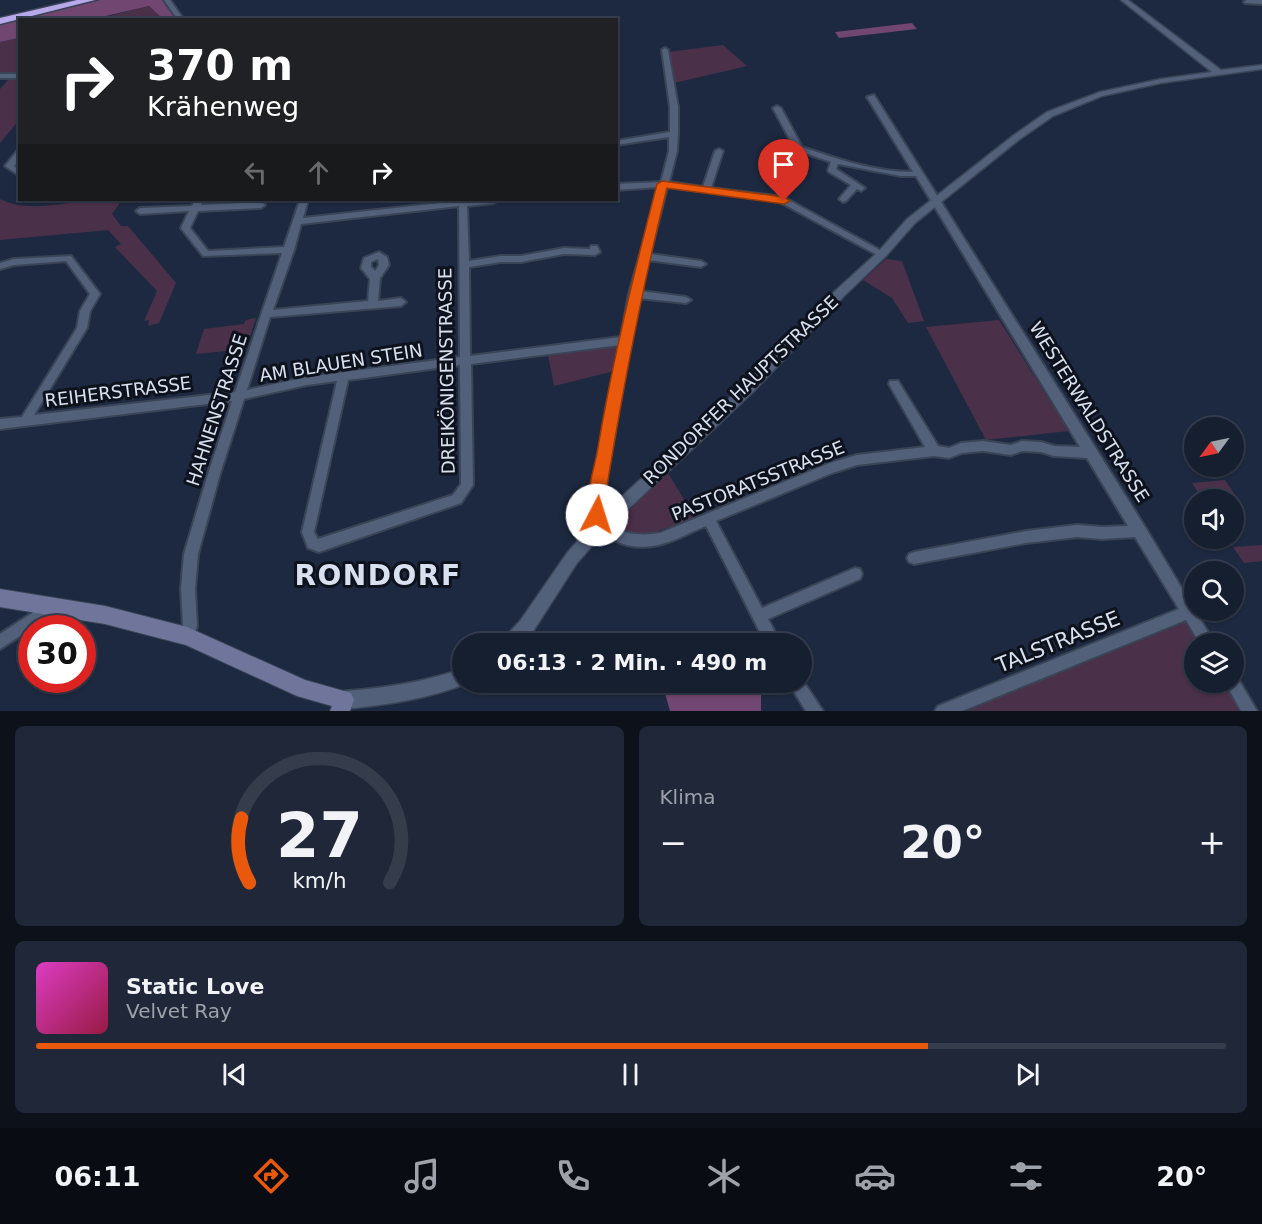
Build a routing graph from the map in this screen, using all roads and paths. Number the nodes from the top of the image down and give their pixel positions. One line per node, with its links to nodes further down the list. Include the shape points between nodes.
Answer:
1 (66, 0): 7 (highway)
2 (90, 0): 9 (highway)
3 (167, 0): 8 (street)
4 (1124, 0): 12 (street)
5 (1246, 2): 6 (street)
6 (1262, 2)
7 (0, 15)
8 (180, 18)
9 (0, 21)
10 (665, 50): 17 (street)
11 (1262, 67): 12 (street, RONDORFER HAUPTSTRASSE)
12 (1219, 73): 32 (street, RONDORFER HAUPTSTRASSE, via 1132,86 1066,106 1038,122)
13 (0, 76): 14 (street)
14 (18, 76)
15 (871, 97): 24 (street, WESTERWALDSTRASSE)
16 (777, 108): 19 (street)
17 (674, 134): 18 (street); 25 (street, via 673,152)
18 (618, 143)
19 (799, 148): 22 (street); 28 (street)
20 (719, 151): 27 (street)
21 (18, 155): 23 (street, via 9,166)
22 (835, 162): 24 (street); 29 (street, via 831,168 858,186)
23 (18, 173)
24 (918, 174): 32 (street, WESTERWALDSTRASSE)
25 (662, 184): 26 (street); 27 (street); 41 (street)
26 (618, 187)
27 (706, 189): 28 (street)
28 (780, 199): 40 (street)
29 (843, 199)
30 (304, 201): 37 (street, HAHNENSTRASSE)
31 (478, 201): 33 (street)
32 (936, 201): 40 (street, RONDORFER HAUPTSTRASSE, via 911,221); 59 (street, WESTERWALDSTRASSE, via 971,267)
33 (462, 202): 37 (street); 43 (street, DREIKÖNIGENSTRASSE)
34 (197, 203): 35 (street); 36 (street); 39 (street, via 185,228 206,254)
35 (261, 205)
36 (140, 211)
37 (298, 221): 39 (street, HAHNENSTRASSE)
38 (594, 248): 43 (street, via 595,252 564,251)
39 (289, 250): 50 (street, HAHNENSTRASSE)
40 (882, 254): 61 (street, RONDORFER HAUPTSTRASSE, via 749,388)
41 (644, 256): 42 (street); 46 (street)
42 (701, 264)
43 (463, 265): 52 (street, DREIKÖNIGENSTRASSE)
44 (0, 266): 56 (street, via 68,258 95,294 85,311 82,327)
45 (375, 278): 49 (street)
46 (634, 294): 47 (street); 51 (street)
47 (686, 300)
48 (401, 302): 49 (street)
49 (373, 304): 50 (street)
50 (268, 314): 55 (street, HAHNENSTRASSE)
51 (627, 340): 52 (street, AM BLAUEN STEIN); 61 (street, via 596,505)
52 (465, 361): 53 (street, AM BLAUEN STEIN); 53 (street, DREIKÖNIGENSTRASSE, via 467,485 463,492 457,499 319,546 313,544 308,532)
53 (343, 377): 55 (street, AM BLAUEN STEIN)
54 (894, 384): 58 (street)
55 (239, 396): 56 (street, REIHERSTRASSE); 72 (street, HAHNENSTRASSE, via 191,554)
56 (25, 421): 57 (street, REIHERSTRASSE)
57 (0, 424)
58 (934, 451): 59 (street, PASTORATSSTRASSE, via 949,453 983,446 1011,450 1022,446); 60 (street, PASTORATSSTRASSE, via 881,456 830,468)
59 (1091, 453): 62 (street, WESTERWALDSTRASSE)
60 (709, 520): 61 (street, PASTORATSSTRASSE, via 645,543 632,542); 69 (street)
61 (602, 524): 70 (street, RONDORFER HAUPTSTRASSE, via 572,558)
62 (1140, 531): 63 (street, via 1077,531 1026,537); 66 (street, WESTERWALDSTRASSE)
63 (914, 558)
64 (855, 574): 69 (street)
65 (0, 598): 67 (main road)
66 (1184, 604)
67 (54, 606): 72 (main road); 73 (street)
68 (1184, 614): 79 (street, TALSTRASSE)
69 (759, 616): 71 (street)
70 (520, 633)
71 (768, 633)
72 (187, 636): 77 (main road)
73 (0, 642)
74 (452, 681): 77 (street)
75 (802, 693): 78 (street)
76 (1238, 693): 80 (street)
77 (342, 705)
78 (814, 711)
79 (943, 711)
80 (1249, 711)

